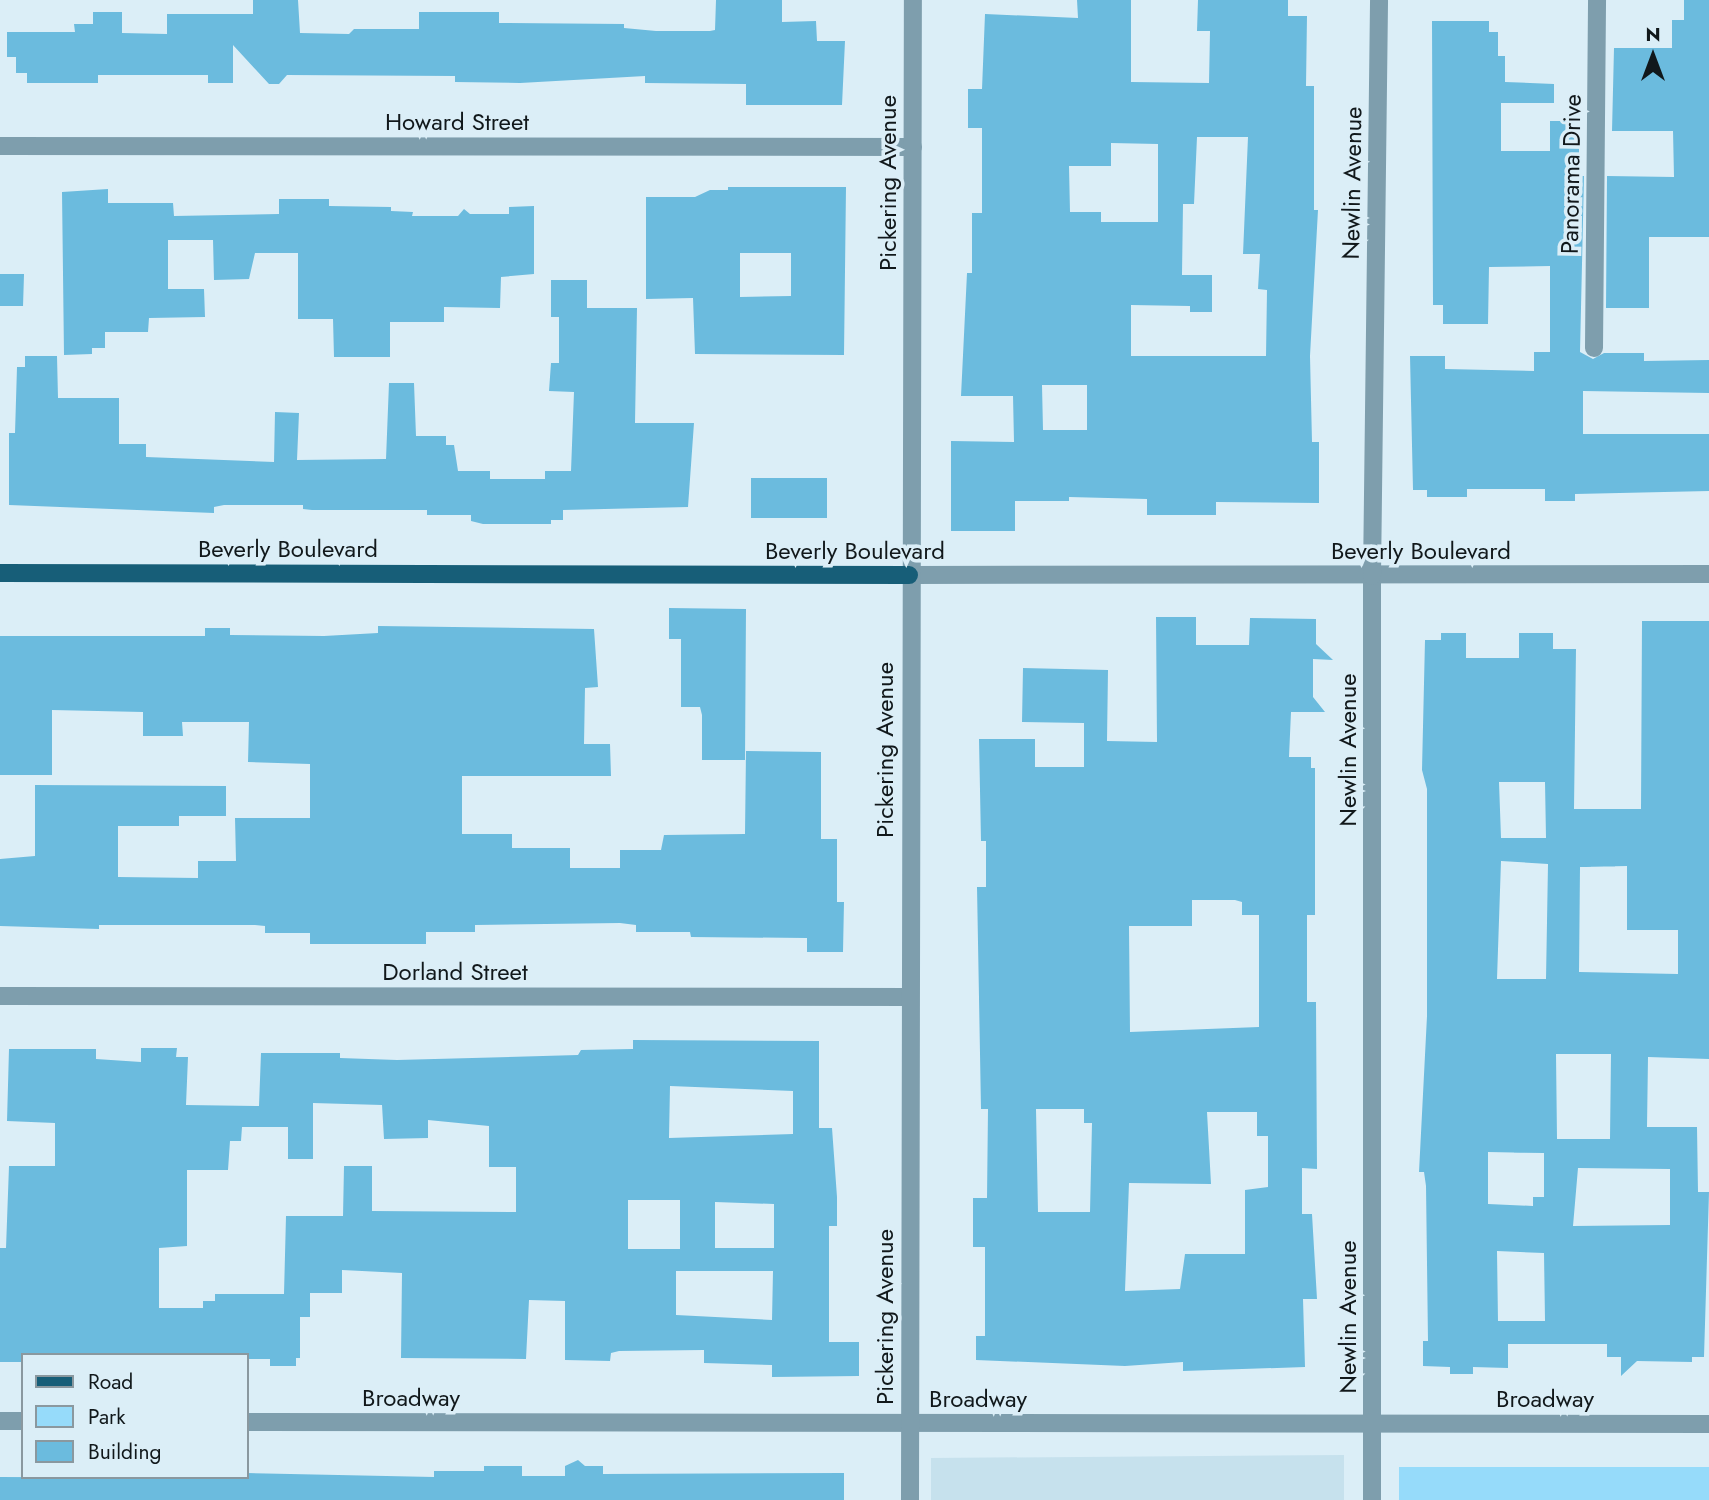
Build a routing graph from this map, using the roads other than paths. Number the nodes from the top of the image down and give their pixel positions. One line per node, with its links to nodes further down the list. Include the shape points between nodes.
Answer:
1 (913, 0): 5 (street, Pickering Avenue)
2 (1379, 0): 10 (street, Newlin Avenue)
3 (1597, 0): 6 (street, Panorama Drive)
4 (0, 146): 5 (street, Howard Street)
5 (913, 147): 9 (street, Pickering Avenue)
6 (1594, 348)
7 (0, 573): 9 (main road, Beverly Boulevard)
8 (1709, 574): 10 (street, Beverly Boulevard)
9 (909, 575): 10 (street, Beverly Boulevard); 12 (street, Pickering Avenue)
10 (1372, 576): 17 (street, Newlin Avenue)
11 (0, 996): 12 (street, Dorland Street)
12 (910, 998): 16 (street, Pickering Avenue)
13 (0, 1421): 14 (street)
14 (21, 1422)
15 (248, 1422): 16 (street, Broadway)
16 (910, 1423): 17 (street, Broadway); 19 (street, Pickering Avenue)
17 (1372, 1423): 18 (street, Broadway); 20 (street, Newlin Avenue)
18 (1709, 1424)
19 (910, 1500)
20 (1372, 1500)

